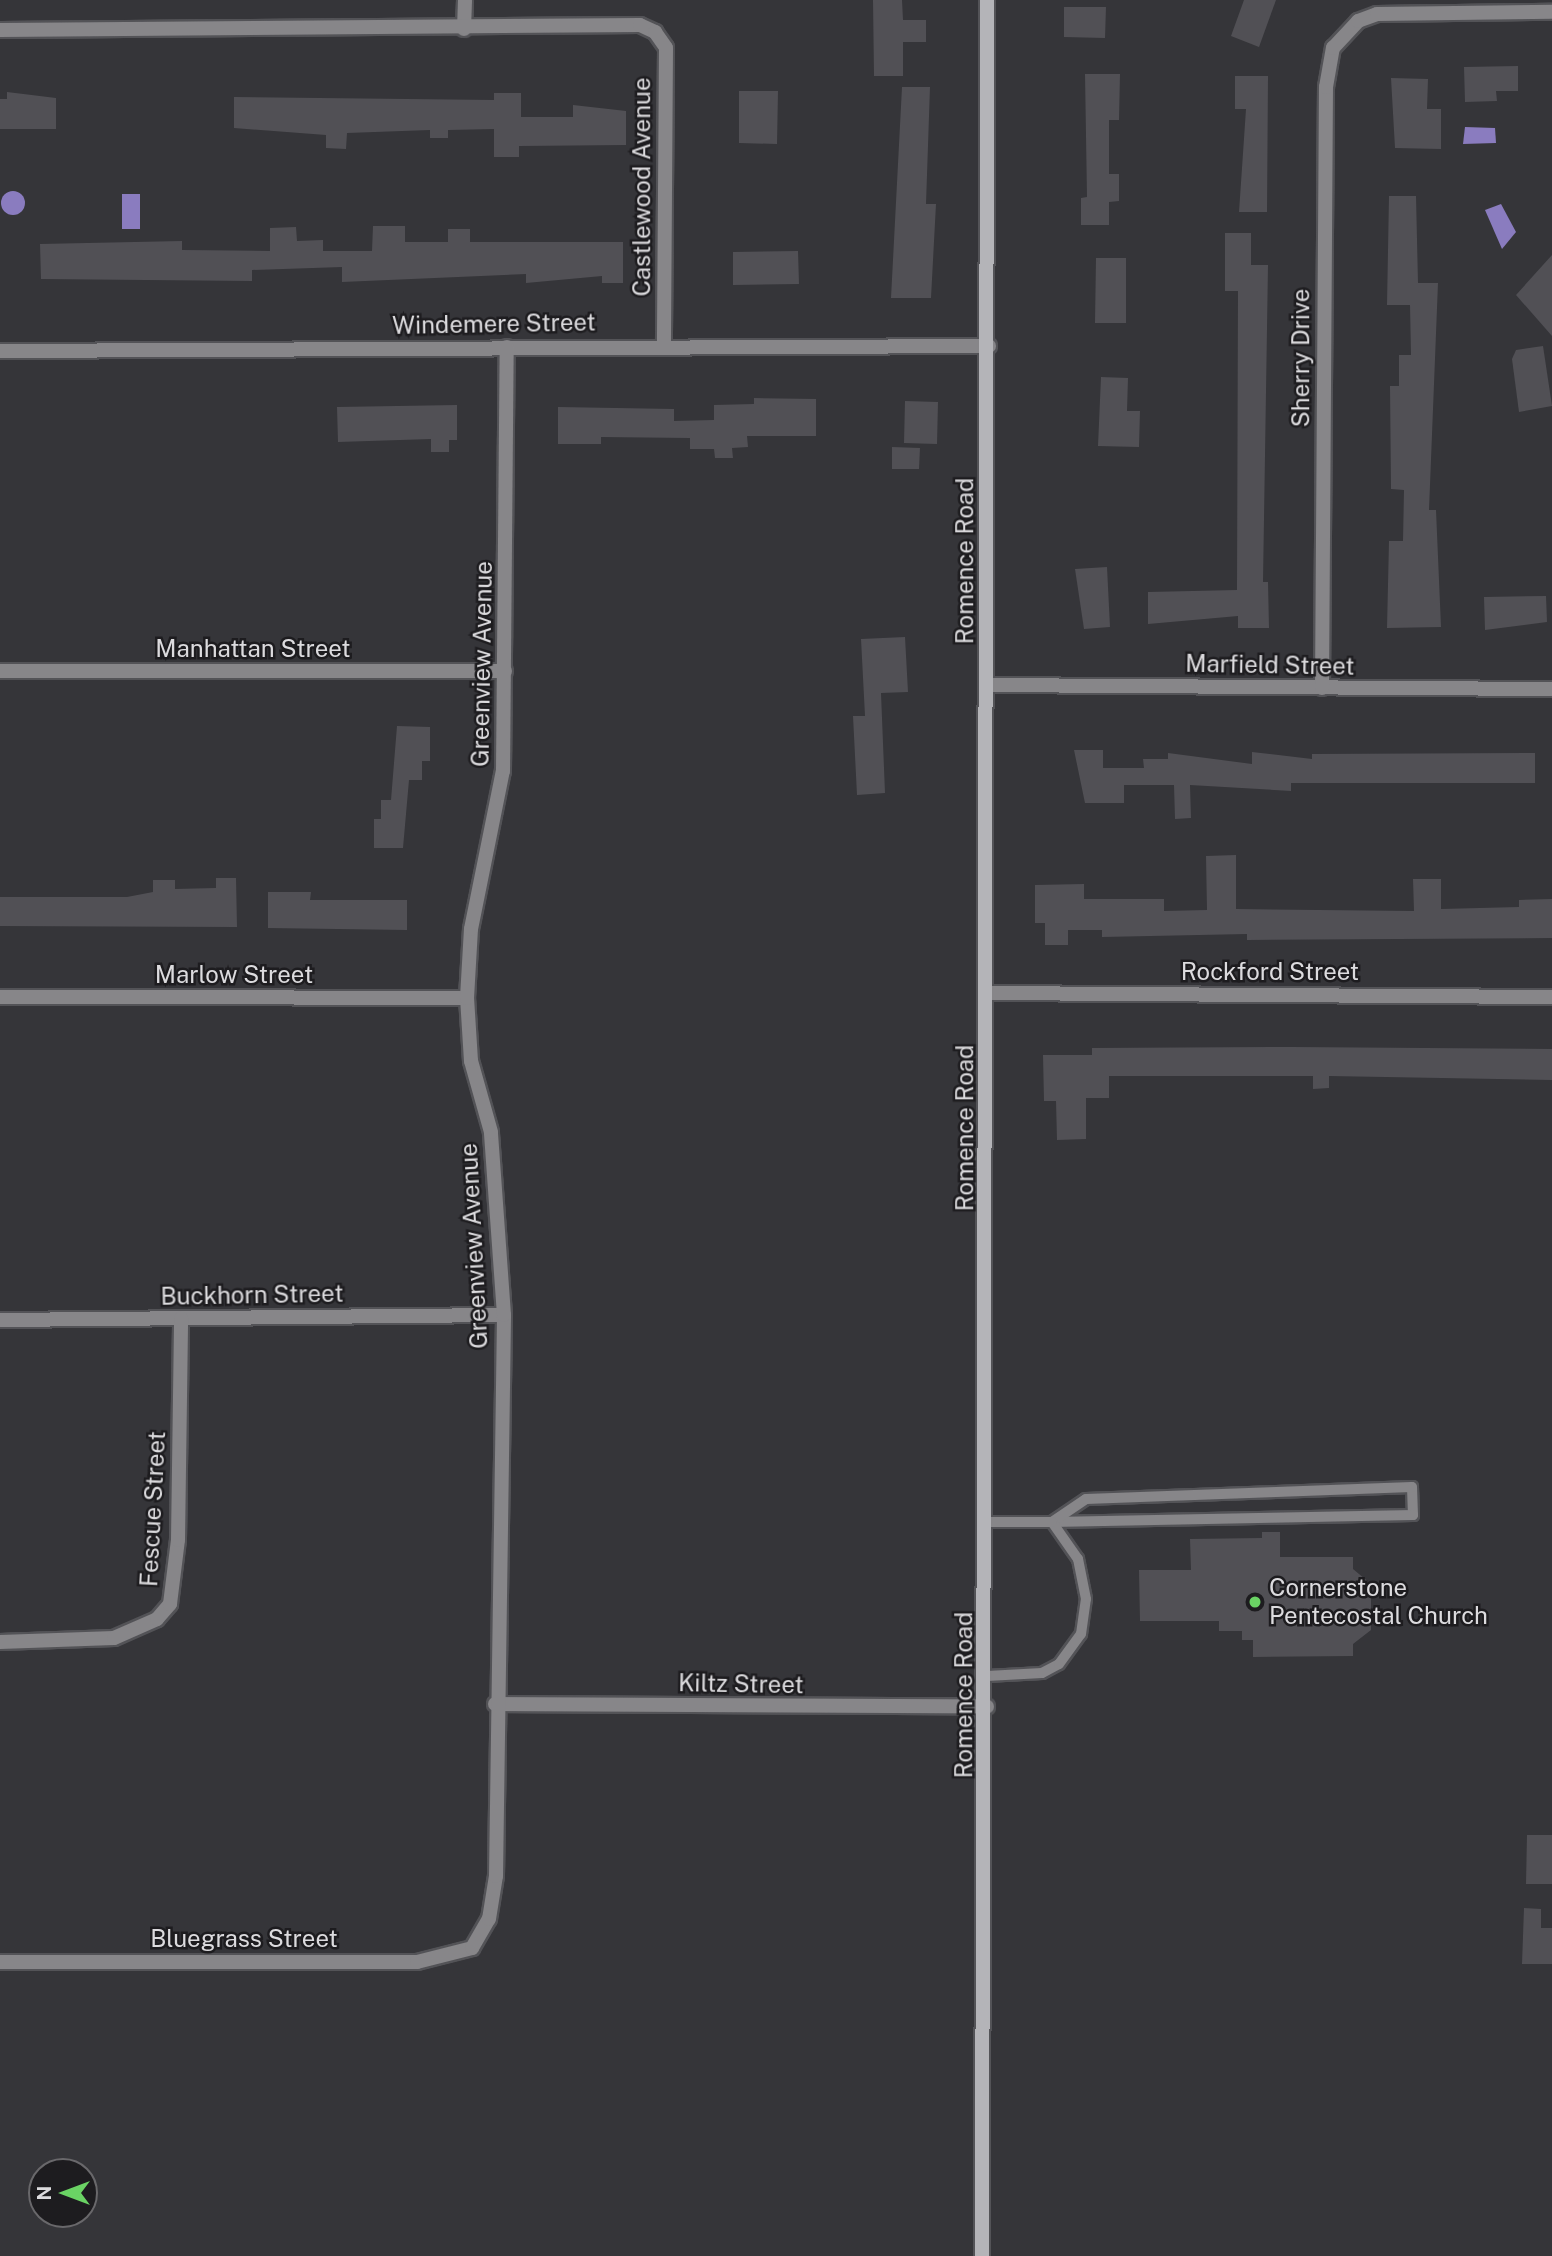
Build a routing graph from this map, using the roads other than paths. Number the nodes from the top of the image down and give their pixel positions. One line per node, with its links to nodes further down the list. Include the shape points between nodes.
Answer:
1 (465, 0): 4 (street)
2 (987, 0): 7 (street, Romence Road)
3 (1552, 12): 13 (street, Sherry Drive, via 1377,14 1345,32 1333,48 1326,87)
4 (464, 29): 5 (street); 6 (street, Castlewood Avenue, via 640,25 655,32 666,48)
5 (0, 30)
6 (664, 345): 7 (street, Windemere Street); 8 (street, Windemere Street)
7 (989, 346): 12 (street, Romence Road)
8 (507, 347): 9 (street, Windemere Street); 11 (street, Greenview Avenue)
9 (0, 351)
10 (0, 671): 11 (street, Manhattan Street)
11 (505, 671): 18 (street, Greenview Avenue, via 503,771 473,918)
12 (987, 685): 13 (street, Marfield Street); 15 (street, Romence Road)
13 (1322, 688): 14 (street, Marfield Street)
14 (1552, 690)
15 (988, 993): 17 (street, Rockford Street); 22 (street, Romence Road)
16 (0, 997): 18 (street, Marlow Street)
17 (1552, 997)
18 (467, 998): 19 (street, Greenview Avenue, via 471,1061 491,1132)
19 (504, 1315): 20 (street, Buckhorn Street); 26 (street, Greenview Avenue)
20 (181, 1318): 21 (street, Buckhorn Street); 24 (street, Fescue Street, via 178,1539 170,1604 148,1624 114,1638)
21 (0, 1320)
22 (987, 1522): 23 (lane); 25 (street, Romence Road)
23 (1052, 1522): 23 (lane, via 1086,1499 1412,1487 1413,1515); 25 (lane, via 1069,1541 1085,1580 1082,1634 1059,1664 1042,1673)
24 (0, 1642)
25 (987, 1675): 27 (street, Romence Road)
26 (495, 1704): 27 (street, Kiltz Street); 28 (street, Greenview Avenue, via 496,1876)
27 (987, 1707): 30 (street, Romence Road)
28 (481, 1938): 29 (street, Bluegrass Street, via 460,1954 417,1962)
29 (0, 1962)
30 (982, 2256)

